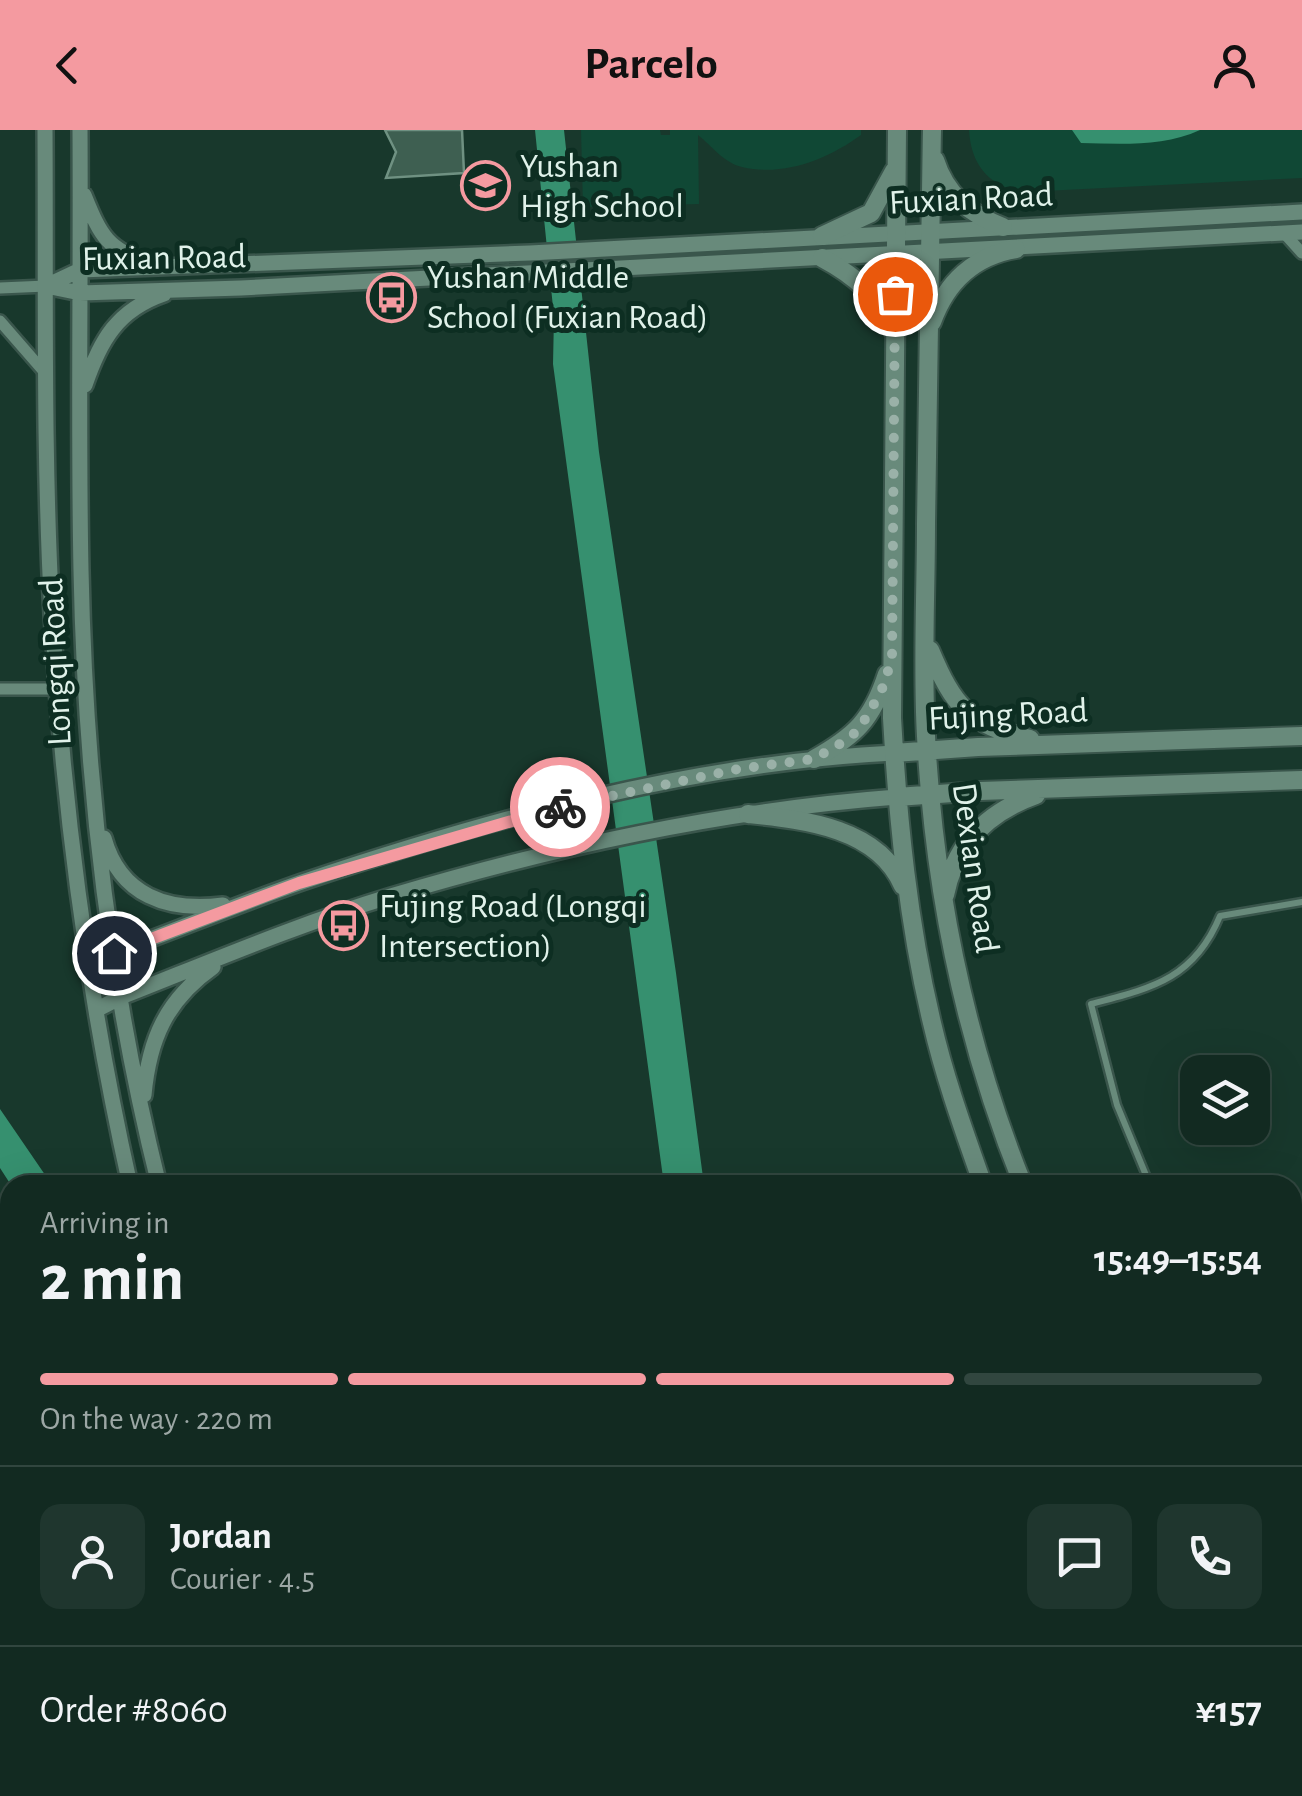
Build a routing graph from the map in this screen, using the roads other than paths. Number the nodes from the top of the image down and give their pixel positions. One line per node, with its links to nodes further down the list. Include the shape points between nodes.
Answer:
1 (44, 130): 21 (street, Longqi Road)
2 (80, 130): 6 (street, Longqi Road)
3 (897, 130): 5 (main road, Dexian Road)
4 (932, 139): 8 (main road, via 938,172 962,206); 9 (main road, Dexian Road)
5 (896, 166): 10 (main road, Dexian Road); 13 (main road, via 870,213)
6 (80, 184): 19 (street, via 110,245); 20 (street, Longqi Road)
7 (1302, 212): 8 (street, Fuxian Road)
8 (1003, 227): 9 (street, Fuxian Road)
9 (930, 231): 10 (street, Fuxian Road); 15 (main road, Dexian Road)
10 (896, 232): 13 (street, Fuxian Road); 17 (main road, Dexian Road)
11 (1302, 232): 12 (street, Fuxian Road)
12 (1284, 233): 14 (street, Fuxian Road); 16 (street)
13 (822, 236): 19 (street, Fuxian Road)
14 (1016, 249): 15 (street, Fuxian Road); 27 (main road, via 972,266 950,285)
15 (929, 253): 17 (street, Fuxian Road); 27 (main road, Dexian Road)
16 (1302, 253)
17 (896, 255): 18 (street, Fuxian Road); 26 (main road, Dexian Road)
18 (822, 258): 23 (street, Fuxian Road); 26 (main road, via 859,281)
19 (159, 268): 20 (street, Fuxian Road)
20 (80, 270): 21 (street, Fuxian Road); 24 (street, Longqi Road)
21 (46, 286): 22 (street); 24 (street, Fuxian Road); 28 (street, Longqi Road)
22 (0, 288)
23 (177, 290): 24 (street, Fuxian Road); 29 (street, via 140,305 113,326)
24 (80, 293): 29 (street, Longqi Road)
25 (0, 321): 28 (street)
26 (895, 334): 31 (main road, Dexian Road)
27 (927, 337): 30 (main road, Dexian Road)
28 (46, 375): 32 (street, Longqi Road)
29 (80, 398): 43 (street, Longqi Road, via 80,570)
30 (926, 640): 35 (main road, via 950,695 971,718); 36 (main road, Dexian Road)
31 (892, 659): 37 (main road, Dexian Road); 38 (main road, via 861,726)
32 (57, 689): 33 (street); 51 (street, Longqi Road)
33 (0, 690)
34 (1302, 736): 35 (main road, Fujing Road)
35 (1055, 744): 36 (main road, Fujing Road)
36 (926, 751): 37 (main road, Fujing Road); 41 (main road, Dexian Road)
37 (894, 753): 38 (street, Fujing Road); 42 (main road, Dexian Road)
38 (814, 759): 45 (street, Fujing Road, via 605,796 376,858)
39 (1302, 780): 40 (main road)
40 (1055, 789): 41 (main road); 48 (main road, via 1003,808 982,826 950,869)
41 (930, 795): 42 (main road); 48 (main road, Dexian Road)
42 (897, 797): 44 (street); 46 (main road, Dexian Road)
43 (96, 812): 45 (street, via 122,875 150,897 189,908); 49 (street, Longqi Road)
44 (748, 814): 46 (main road, via 850,835 898,876); 50 (street, via 612,840 390,896)
45 (266, 896): 49 (street, Fujing Road)
46 (908, 901): 57 (main road, Dexian Road, via 940,1056)
47 (1302, 902): 59 (lane, via 1220,916 1210,942 1183,970 1152,988 1091,1004 1117,1104)
48 (943, 905): 58 (main road, Dexian Road, via 979,1062)
49 (114, 953): 51 (street, Fujing Road); 52 (street, Longqi Road)
50 (232, 954): 52 (street); 54 (street, via 184,991 159,1030)
51 (88, 962): 53 (street, Longqi Road)
52 (121, 997): 53 (street); 54 (street, Longqi Road)
53 (96, 1010): 55 (street, Longqi Road)
54 (143, 1114): 56 (street, Longqi Road)
55 (128, 1175)
56 (157, 1175)
57 (980, 1175)
58 (1019, 1175)
59 (1146, 1175)

